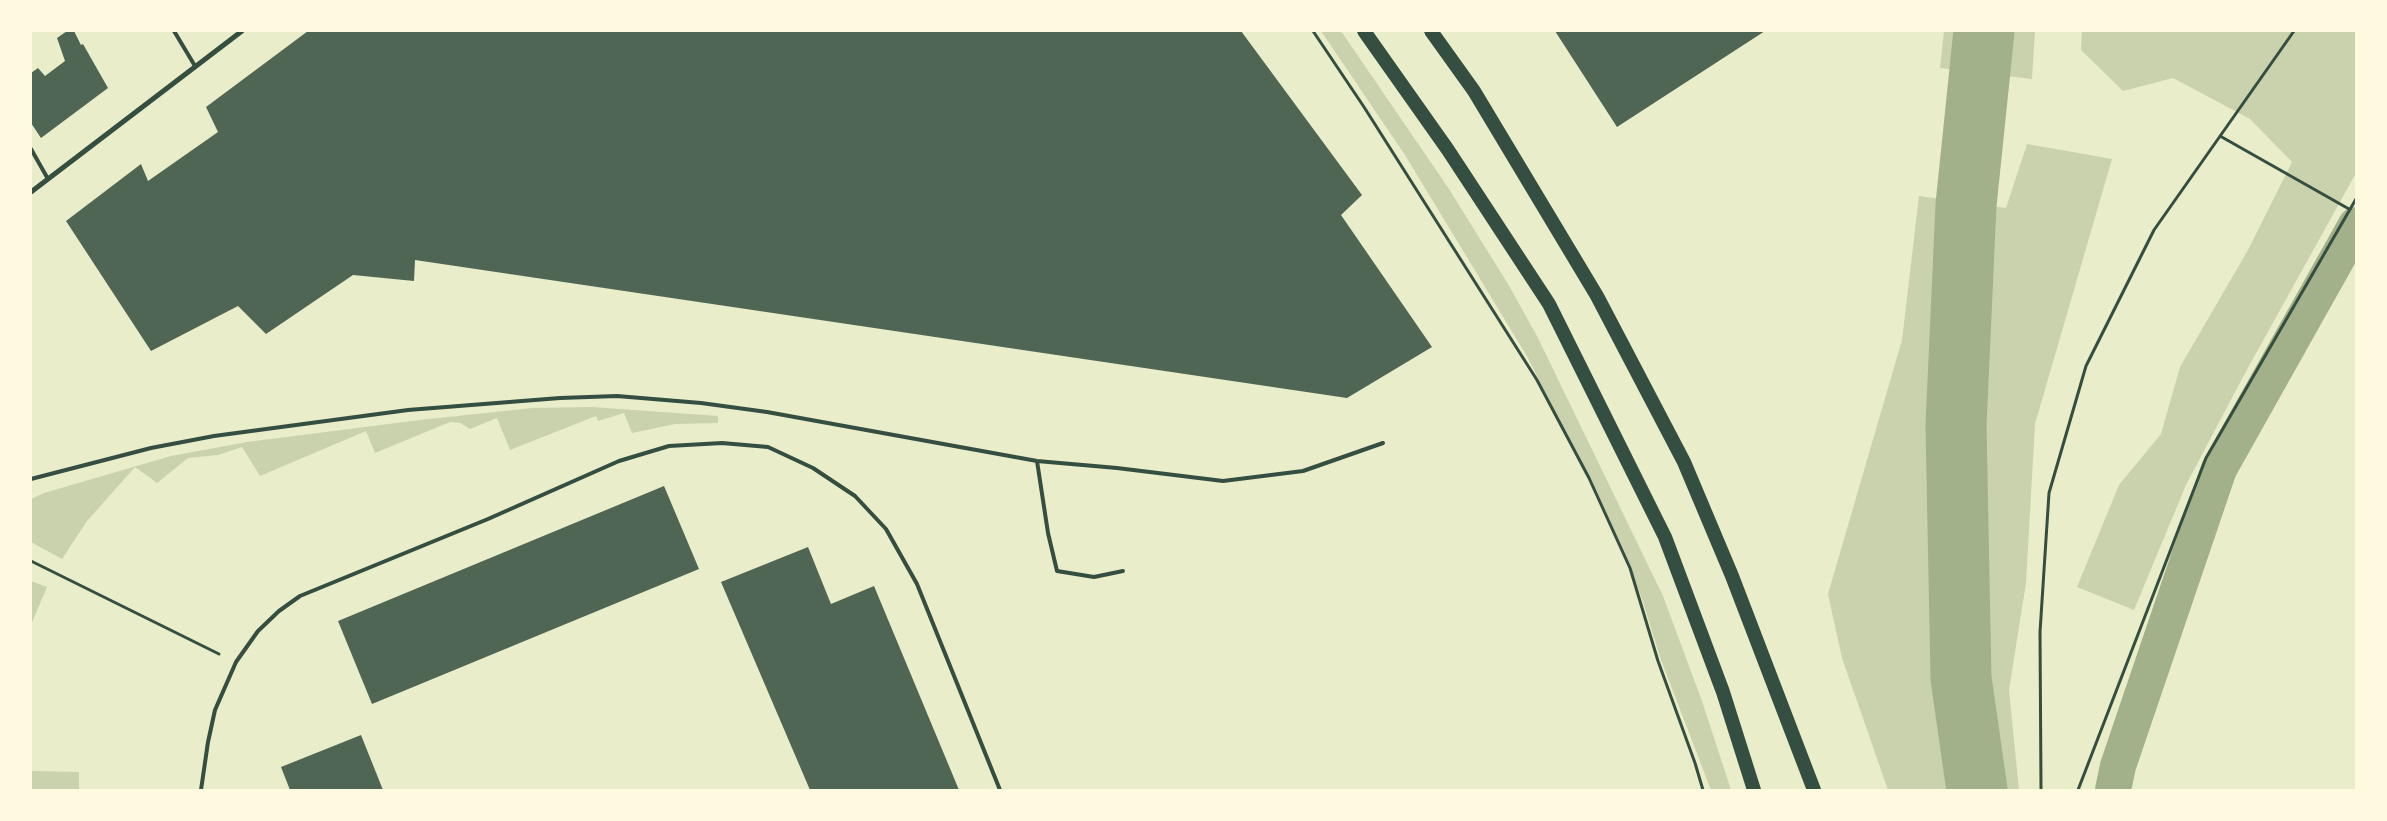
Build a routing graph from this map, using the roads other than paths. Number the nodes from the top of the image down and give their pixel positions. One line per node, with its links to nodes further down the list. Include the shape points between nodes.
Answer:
1 (174, 31): 5 (lane)
2 (242, 31): 5 (street)
3 (1364, 31): 15 (highway, via 1448,150 1549,304 1665,537 1723,692)
4 (1432, 31): 16 (highway, via 1474,91 1597,296 1684,462 1732,576)
5 (195, 66): 7 (street)
6 (31, 149): 7 (lane)
7 (48, 179): 8 (street)
8 (31, 192)
9 (1383, 443): 10 (lane, via 1303,471 1223,481)
10 (1037, 461): 11 (lane, via 767,412 608,396 408,410 214,436 151,448); 12 (lane, via 1057,571 1094,577)
11 (31, 480)
12 (1123, 571)
13 (201, 790): 14 (lane, via 215,710 236,662 258,631 300,596 488,519 618,460 669,446 722,443 768,447 813,468 855,496 886,529 917,584)
14 (1000, 790)
15 (1754, 790)
16 (1814, 790)

